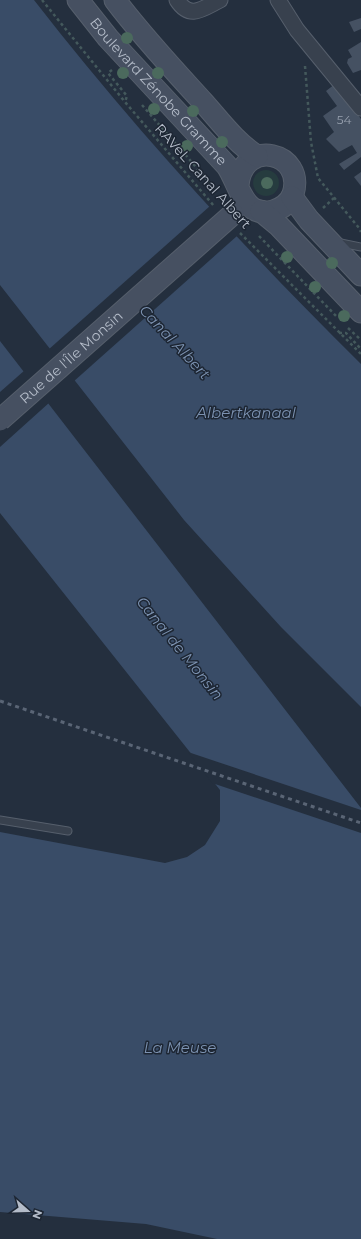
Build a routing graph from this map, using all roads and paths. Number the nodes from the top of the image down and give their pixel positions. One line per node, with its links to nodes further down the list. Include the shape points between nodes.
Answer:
1 (42, 0): 9 (path, RAVeL Canal Albert)
2 (78, 0): 14 (main road, Boulevard Zénobe Gramme, via 112,42 219,157)
3 (115, 0): 12 (main road, Boulevard Zénobe Gramme, via 143,36 211,111 246,149)
4 (177, 0): 5 (street, via 183,9 189,12 199,11)
5 (220, 0)
6 (278, 0): 7 (street)
7 (306, 42): 11 (street); 15 (path, via 304,55 311,142 318,178)
8 (117, 75): 9 (path, via 112,69 108,73 127,96)
9 (125, 102): 14 (path, RAVeL Canal Albert)
10 (140, 103): 14 (path)
11 (361, 108)
12 (257, 156): 13 (main road, via 279,157 287,163 295,179); 14 (main road, Boulevard Zénobe Gramme, via 243,166 239,175)
13 (292, 197): 14 (main road, via 279,209 270,212); 16 (main road)
14 (239, 209): 19 (main road, via 279,226); 20 (path, via 286,266); 22 (path, RAVeL Canal Albert); 26 (main road, Rue de l'Île Monsin, bridge)
15 (361, 232)
16 (330, 242): 17 (lane, via 343,242); 18 (main road)
17 (361, 247)
18 (361, 275)
19 (361, 312)
20 (338, 318)
21 (344, 324): 23 (path)
22 (338, 333): 24 (path, via 346,333); 25 (path, RAVeL Canal Albert)
23 (361, 340)
24 (361, 348)
25 (361, 354)
26 (0, 420)
27 (0, 820): 28 (lane)
28 (68, 831)

